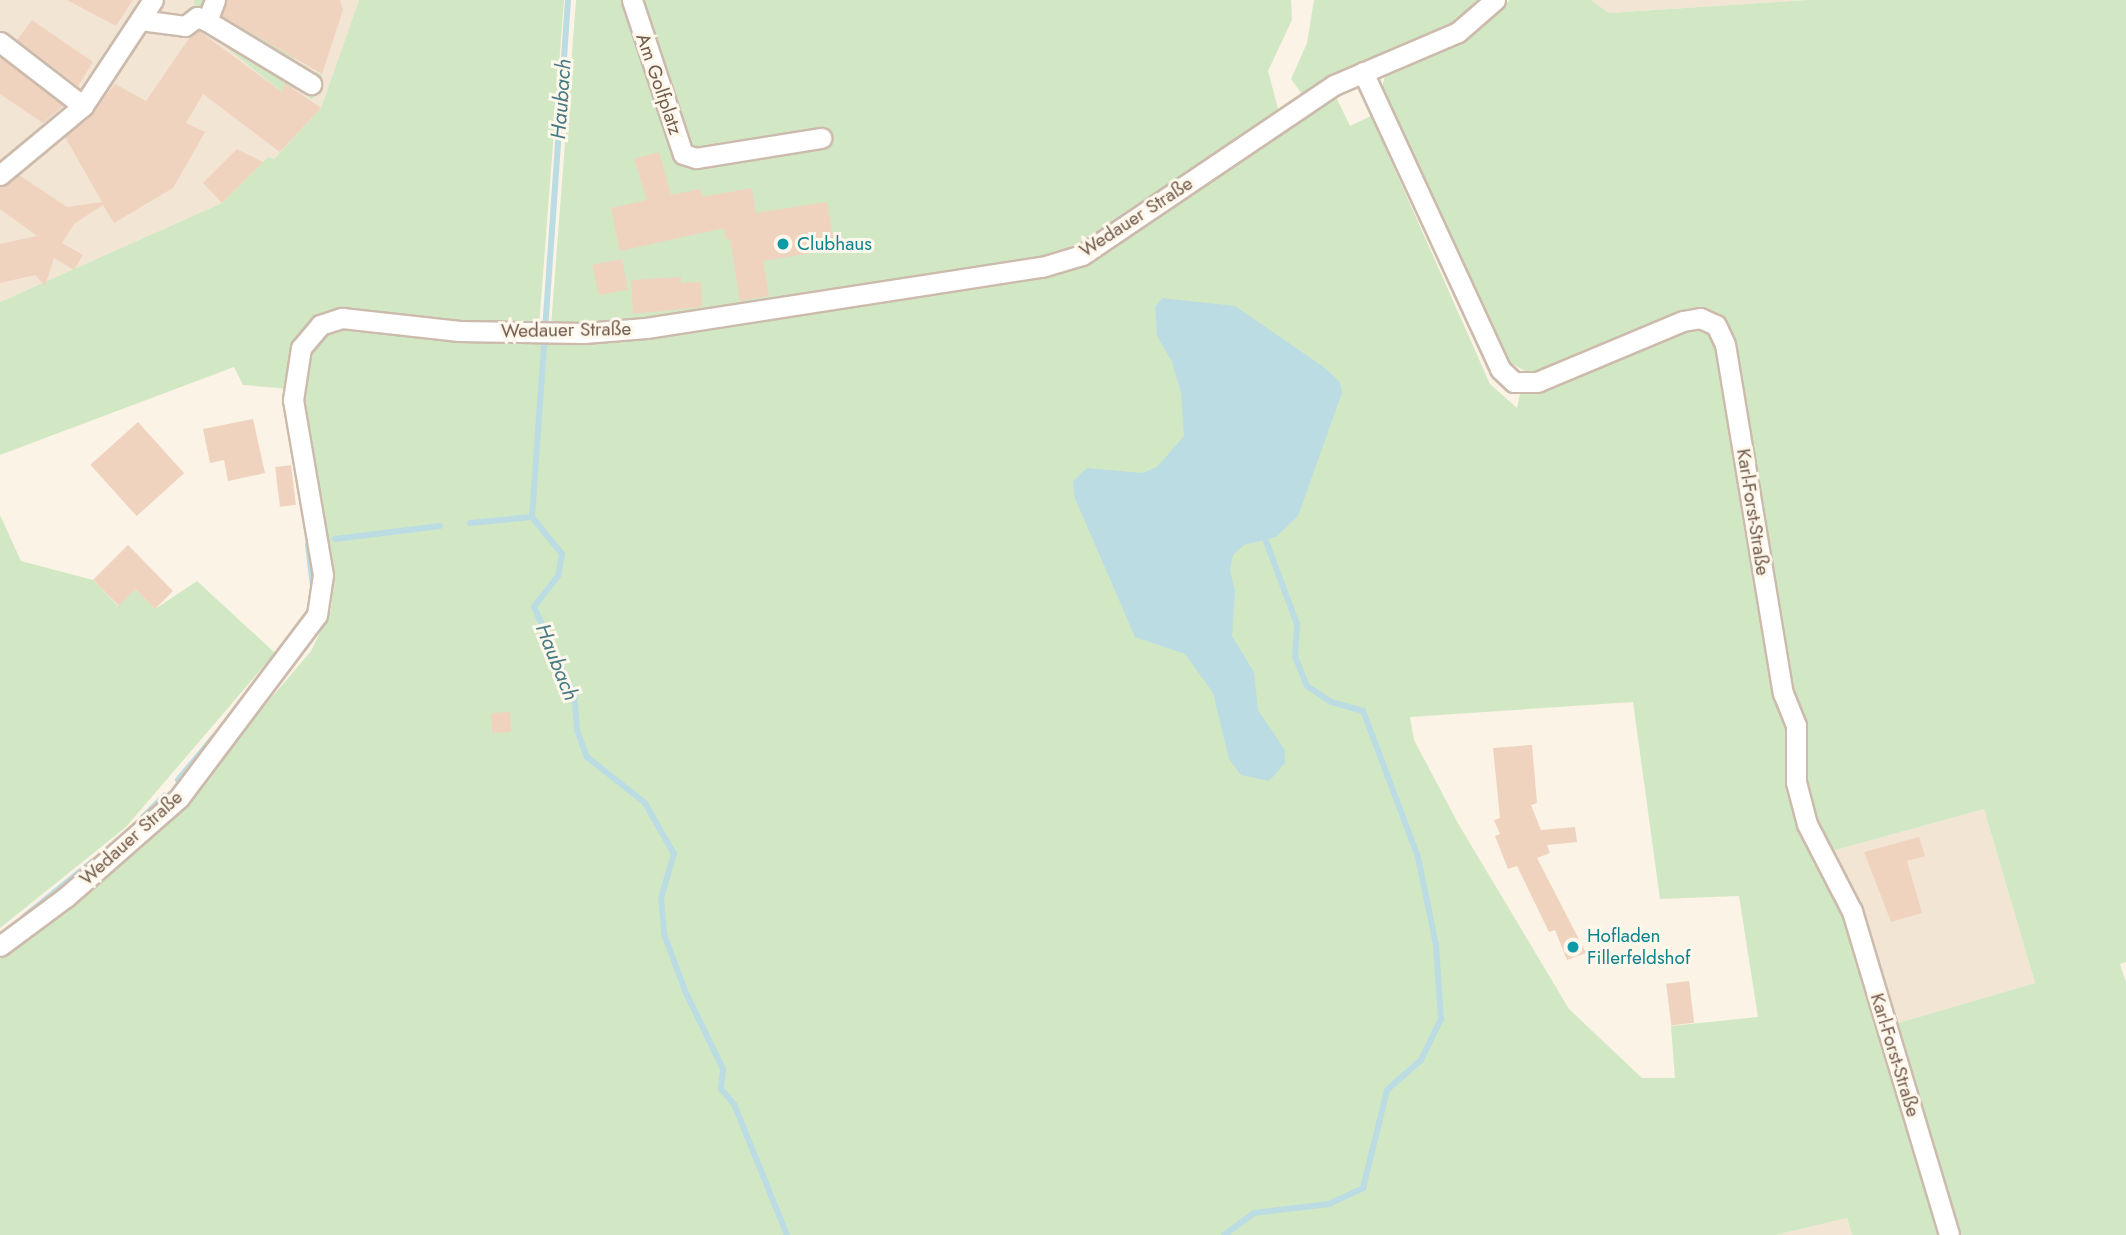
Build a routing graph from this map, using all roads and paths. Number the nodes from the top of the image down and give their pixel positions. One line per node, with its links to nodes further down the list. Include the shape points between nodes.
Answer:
1 (153, 0): 5 (street)
2 (215, 0): 6 (street)
3 (632, 0): 11 (street, Am Golfplatz, via 683,154 696,158)
4 (1495, 0): 8 (street, Wedauer Straße, via 1458,32)
5 (141, 20): 6 (street, via 185,26 197,17); 10 (street)
6 (207, 21): 9 (street)
7 (0, 42): 10 (street)
8 (1363, 72): 13 (street, Wedauer Straße, via 1325,91 1082,255 1042,267 646,328 459,331 342,318 320,325 301,348 293,400 323,575 317,615 179,798 66,897); 14 (street, Karl-Forst-Straße, via 1500,369 1514,382 1537,382 1683,321 1700,318 1716,325 1726,344 1783,693 1796,726 1796,782 1807,824 1852,911)
9 (311, 84)
10 (83, 106): 12 (street)
11 (821, 138)
12 (0, 175)
13 (0, 946)
14 (1949, 1235)

